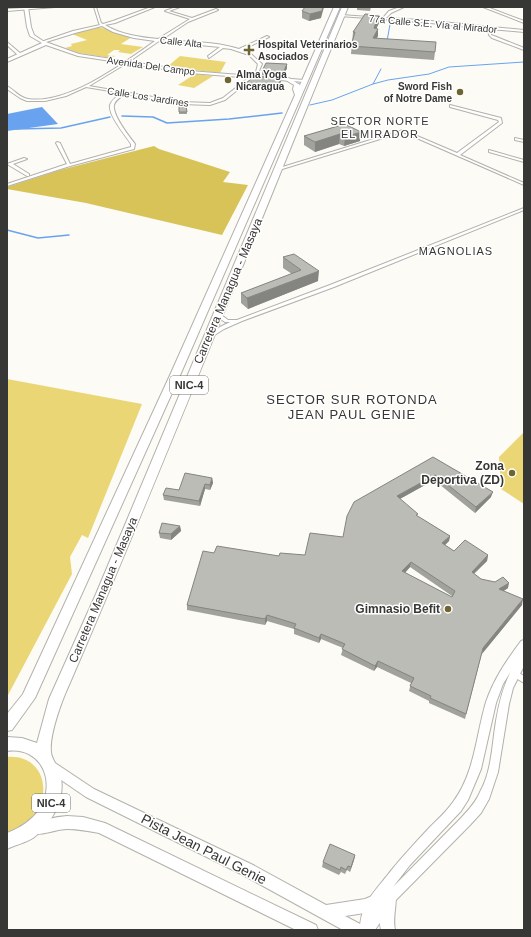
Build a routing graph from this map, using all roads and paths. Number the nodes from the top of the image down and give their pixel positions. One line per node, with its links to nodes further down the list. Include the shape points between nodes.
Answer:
1 (54, 7): 7 (street)
2 (95, 7): 14 (street)
3 (154, 7): 14 (street)
4 (179, 7): 11 (street, via 166,11)
5 (403, 7): 12 (street, via 392,10)
6 (484, 7): 13 (street)
7 (26, 8): 9 (street); 20 (street, Avenida Del Campo, via 30,33 34,38)
8 (341, 9): 12 (street, 77a Calle S.E. Vía al Mirador); 15 (highway, Carretera Managua - Masaya / NIC-4); 15 (highway, via 336,22); 29 (highway, Carretera Managua - Masaya / NIC-4)
9 (7, 10)
10 (217, 10): 11 (street)
11 (192, 19): 19 (street)
12 (384, 19): 16 (street, 77a Calle S.E. Vía al Mirador)
13 (524, 22)
14 (102, 26): 19 (street, Calle Alta, via 112,31); 20 (street)
15 (329, 26): 30 (highway, Carretera Managua - Masaya / NIC-4)
16 (490, 28): 17 (street, 77a Calle S.E. Vía al Mirador); 23 (street, via 493,37)
17 (524, 30)
18 (268, 37): 24 (street)
19 (159, 40): 22 (street, Calle Alta); 28 (street)
20 (44, 42): 25 (street); 28 (street, Avenida Del Campo, via 78,55)
21 (7, 43): 25 (street)
22 (222, 47): 24 (street, Calle Alta); 26 (street)
23 (524, 48)
24 (240, 50): 31 (street, Calle Alta, via 255,57 260,64 257,72)
25 (20, 56): 27 (street)
26 (209, 57)
27 (7, 60)
28 (125, 62): 31 (street, Avenida Del Campo, via 190,72); 34 (street)
29 (321, 66): 33 (highway, via 311,79); 37 (highway, Carretera Managua - Masaya / NIC-4)
30 (307, 74): 32 (highway); 33 (highway, Carretera Managua - Masaya / NIC-4)
31 (251, 77): 32 (street, Avenida Del Campo); 36 (street, Calle Los Jardines, via 224,99 210,104 182,103)
32 (290, 80): 33 (street, Avenida Del Campo); 37 (highway, via 297,84 296,89)
33 (304, 81): 37 (highway, Carretera Managua - Masaya / NIC-4); 37 (highway, via 310,84)
34 (85, 86): 35 (street, via 60,96 39,100 23,98); 36 (street, Calle Los Jardines)
35 (7, 87)
36 (123, 94): 47 (street, via 114,101 112,108 133,148)
37 (303, 97): 48 (highway, Carretera Managua - Masaya / NIC-4); 60 (highway, Carretera Managua - Masaya / NIC-4, via 28,698)
38 (451, 106): 43 (street, via 501,122)
39 (516, 138): 40 (street)
40 (524, 141)
41 (58, 143): 47 (street)
42 (490, 151): 45 (street)
43 (457, 155): 48 (street, via 403,131); 50 (street)
44 (25, 159): 46 (street)
45 (524, 161)
46 (9, 164): 49 (street)
47 (69, 165): 51 (street)
48 (278, 170): 53 (highway, Carretera Managua - Masaya / NIC-4)
49 (28, 176)
50 (524, 184)
51 (7, 185)
52 (524, 209): 54 (street)
53 (218, 315): 54 (street, via 227,321); 55 (highway, Carretera Managua - Masaya / NIC-4)
54 (240, 320): 55 (street, via 218,330)
55 (208, 338): 62 (highway, Carretera Managua - Masaya / NIC-4, via 56,699 46,734)
56 (524, 644): 65 (street, via 498,683 476,769 464,796)
57 (524, 657): 58 (street)
58 (514, 673): 59 (street); 64 (street, via 502,707 497,755 488,789 469,818)
59 (524, 680)
60 (7, 725)
61 (7, 744): 62 (highway, via 30,746)
62 (48, 761): 63 (highway, NIC-4, via 55,783 52,800 43,818); 66 (main road, Pista Jean Paul Genie, via 90,793 248,870)
63 (15, 840): 67 (main road, Pista Jean Paul Genie, via 50,824 85,823 100,827)
64 (390, 898): 69 (street); 70 (main road, via 386,910)
65 (372, 903): 66 (main road); 69 (street, via 366,922)
66 (326, 912): 68 (main road, Pista Jean Paul Genie)
67 (306, 928)
68 (357, 930)
69 (367, 930)
70 (388, 930)

